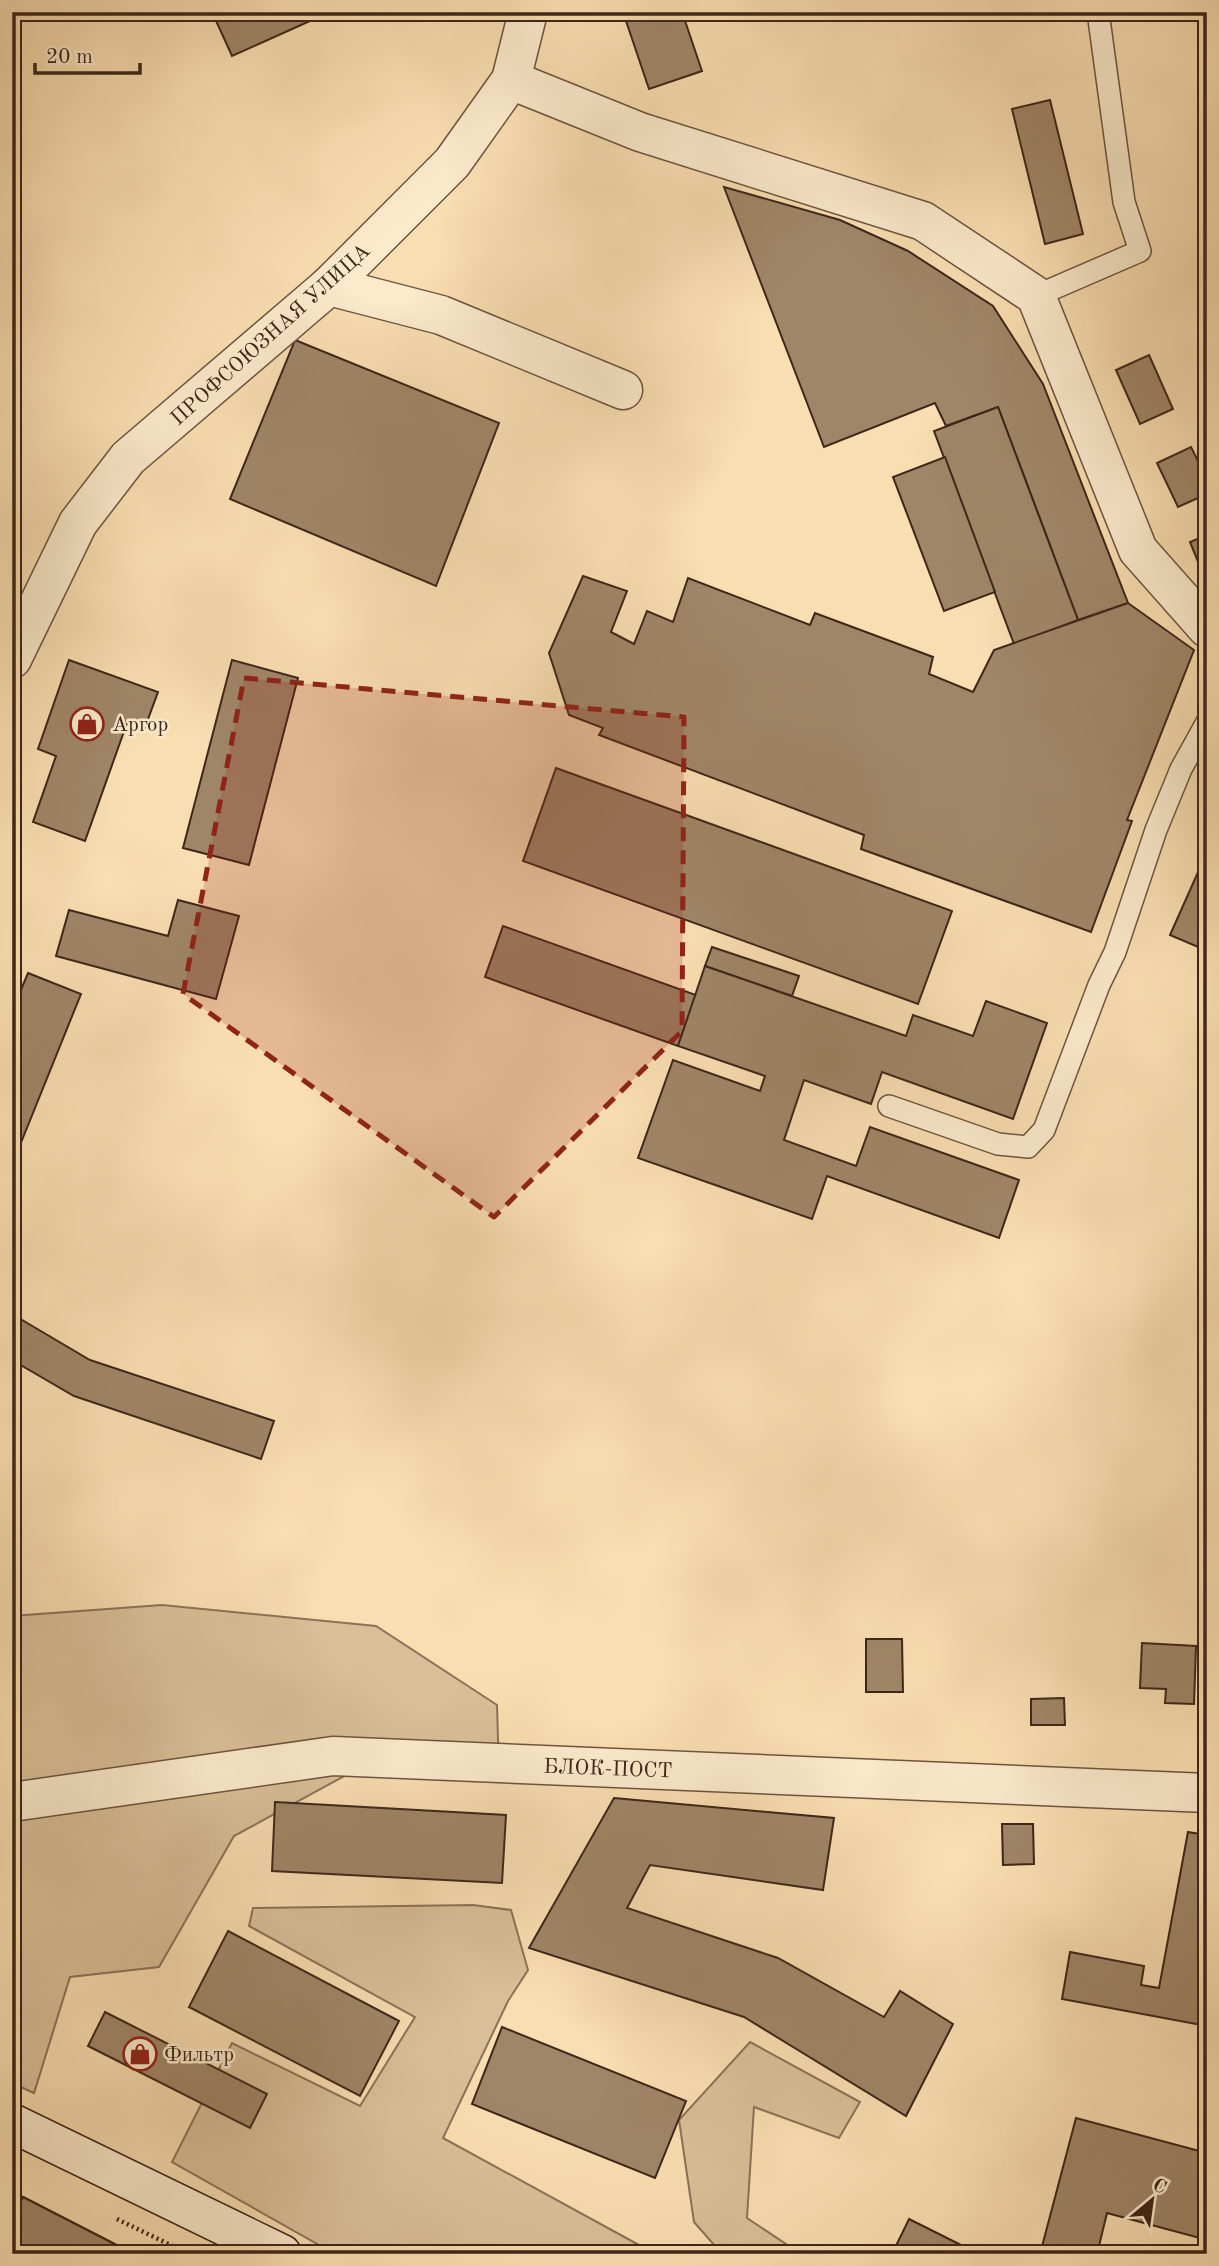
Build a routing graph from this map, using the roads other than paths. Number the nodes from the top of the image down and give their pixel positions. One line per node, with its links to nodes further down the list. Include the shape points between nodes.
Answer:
1 (528, 12): 3 (street, ПРОФСОЮЗНАЯ УЛИЦА)
2 (1098, 12): 5 (lane, via 1124,202 1140,251)
3 (511, 80): 4 (street, ПРОФСОЮЗНАЯ УЛИЦА, via 452,163); 5 (street, via 639,132 923,221)
4 (329, 286): 6 (street, via 441,315); 8 (street, ПРОФСОЮЗНАЯ УЛИЦА, via 128,458 78,523)
5 (1036, 296): 7 (street, via 1138,550)
6 (623, 390)
7 (1207, 628)
8 (12, 659)
9 (1207, 722): 10 (lane, via 1156,830 1115,952 1044,1129 1028,1147 998,1144)
10 (889, 1106)
11 (1207, 1793): 12 (street, БЛОК-ПОСТ, via 333,1756)
12 (12, 1802)
13 (12, 2123): 14 (street)
14 (282, 2254)

